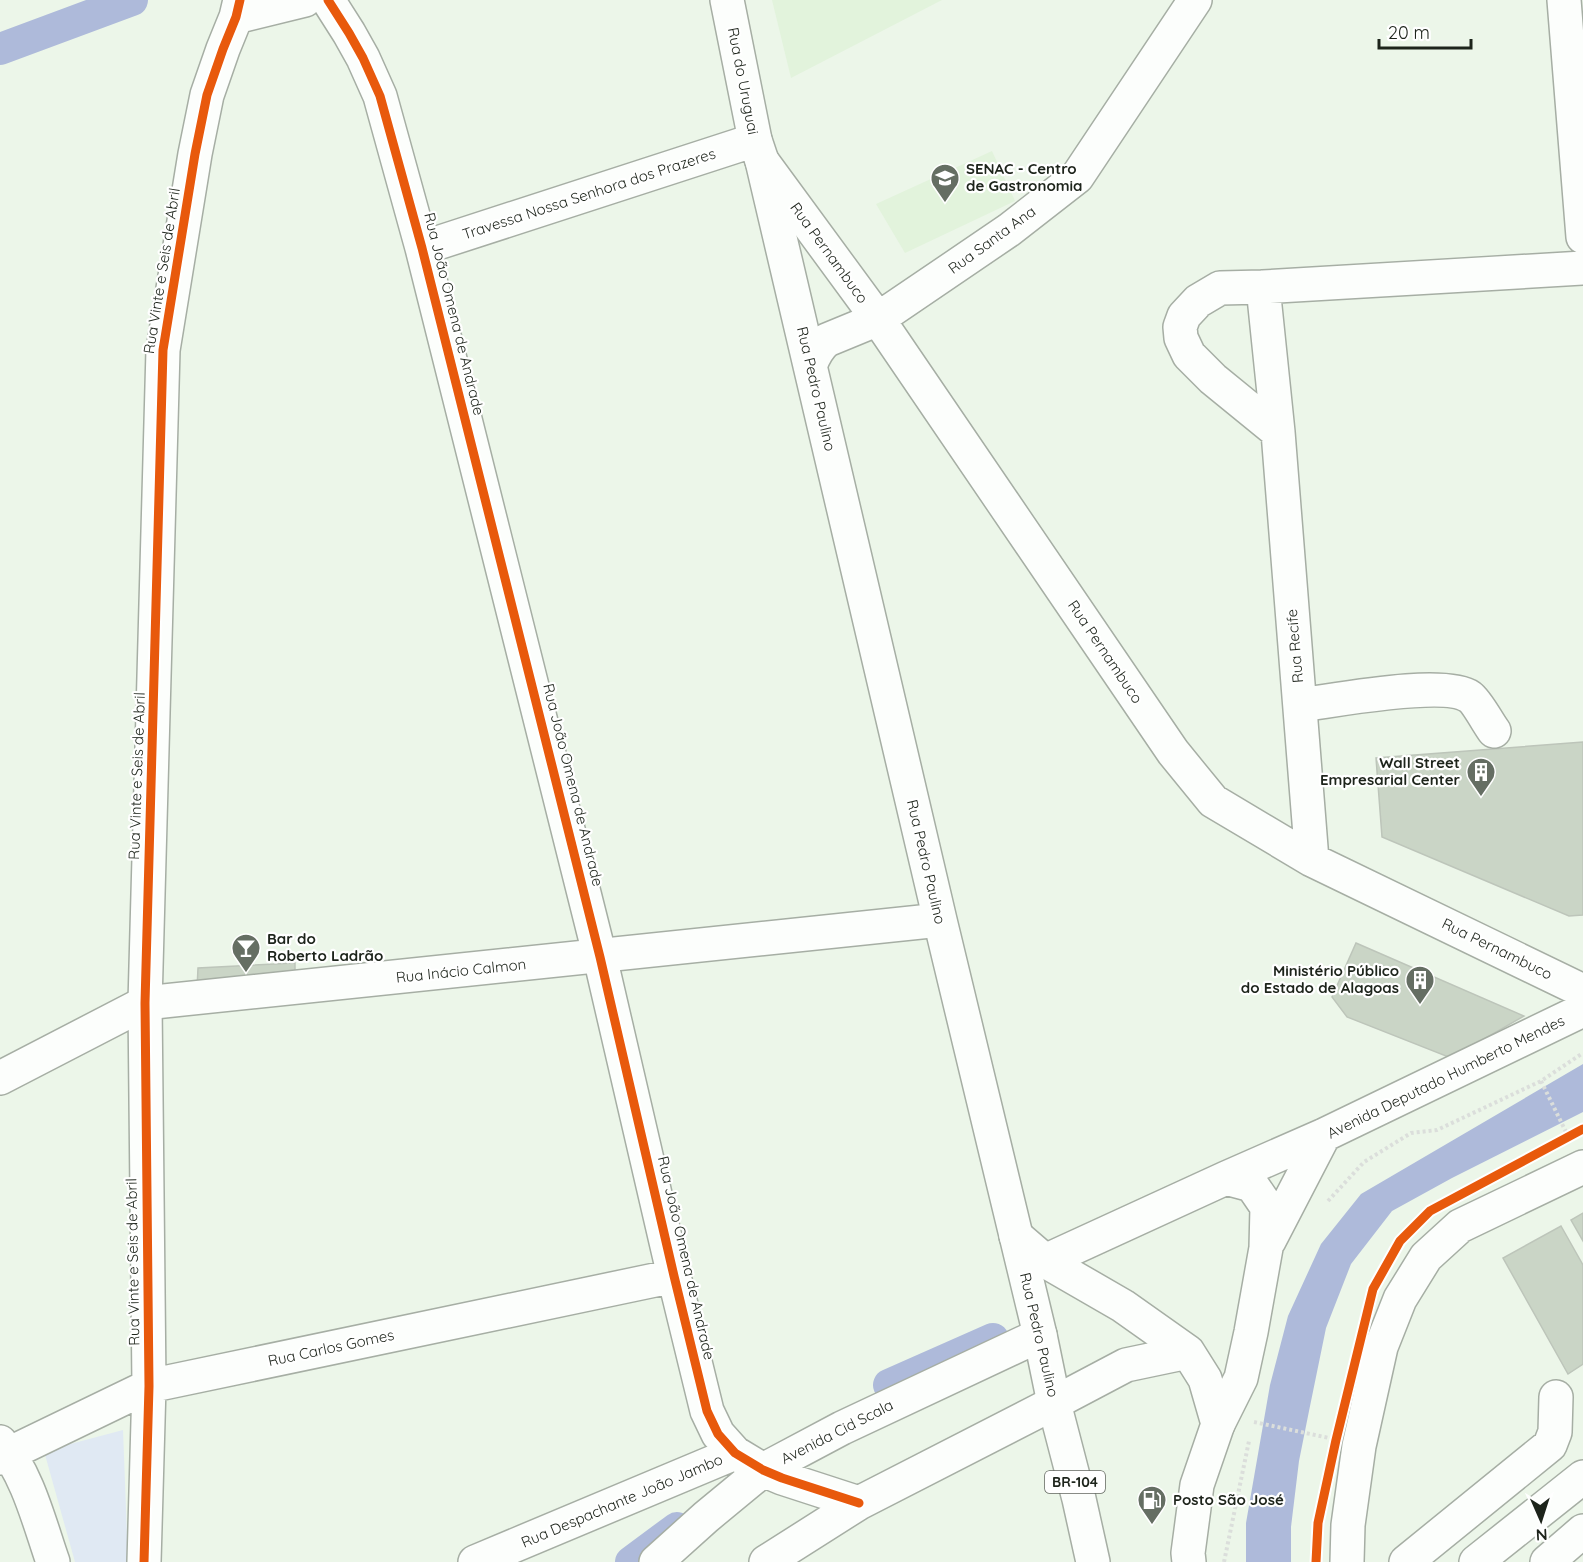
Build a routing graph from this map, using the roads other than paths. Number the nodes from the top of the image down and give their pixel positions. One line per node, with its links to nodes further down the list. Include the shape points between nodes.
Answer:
1 (305, 0): 6 (main road)
2 (328, 0): 9 (main road, Rua João Omena de Andrade, via 359,50 380,96)
3 (727, 0): 7 (main road, Rua do Uruguai)
4 (1195, 0): 12 (main road, Rua Santa Ana, via 1077,177 1009,230)
5 (1564, 0): 8 (main road)
6 (238, 9): 21 (main road, Rua Vinte e Seis de Abril, via 207,95 163,350)
7 (758, 150): 9 (main road, Travessa Nossa Senhora dos Prazeres); 12 (main road, Rua Pernambuco); 13 (main road, Rua Pedro Paulino)
8 (1583, 237)
9 (422, 248): 19 (main road, Rua João Omena de Andrade)
10 (1583, 268): 11 (main road)
11 (1263, 287): 14 (main road, Rua Recife); 14 (main road, via 1220,288 1198,301 1184,316 1181,338 1189,355 1213,379)
12 (878, 319): 13 (main road, Rua Santa Ana, via 827,340 820,345); 17 (main road, Rua Pernambuco, via 1180,760 1214,801)
13 (810, 366): 18 (main road, Rua Pedro Paulino)
14 (1278, 432): 15 (main road, Rua Recife)
15 (1300, 705): 16 (main road, via 1386,693 1454,692 1470,697); 17 (main road, Rua Recife)
16 (1494, 731)
17 (1312, 860): 20 (main road, Rua Pernambuco)
18 (940, 920): 19 (main road, Rua Inácio Calmon); 27 (main road, Rua Pedro Paulino)
19 (600, 957): 21 (main road, Rua Inácio Calmon); 30 (main road, Rua João Omena de Andrade)
20 (1583, 991)
21 (146, 1003): 23 (main road, Rua Inácio Calmon); 33 (main road, Rua Vinte e Seis de Abril)
22 (1583, 1010): 24 (main road, Avenida Deputado Humberto Mendes)
23 (0, 1078)
24 (1324, 1135): 26 (main road); 28 (main road, Avenida Deputado Humberto Mendes)
25 (1583, 1167): 50 (main road, via 1460,1226 1426,1257 1400,1299 1381,1347 1359,1446)
26 (1226, 1178): 28 (main road, Avenida Deputado Humberto Mendes, via 1252,1185 1267,1207); 29 (main road)
27 (1016, 1236): 29 (main road); 31 (main road, Rua Pedro Paulino)
28 (1266, 1248): 36 (main road, Avenida Deputado Humberto Mendes, via 1241,1378)
29 (1045, 1261): 32 (main road, via 1123,1306)
30 (674, 1276): 33 (main road, Rua Carlos Gomes); 38 (main road, Rua João Omena de Andrade, via 707,1411 718,1434)
31 (1040, 1335): 35 (main road, Rua Pedro Paulino); 39 (main road, Avenida Cid Scala)
32 (1188, 1352): 35 (main road, via 1126,1365); 36 (main road, via 1205,1378)
33 (149, 1386): 37 (main road, Rua Carlos Gomes); 44 (main road, Rua Vinte e Seis de Abril)
34 (1556, 1398): 51 (main road, via 1555,1432 1550,1445)
35 (1054, 1403): 41 (main road); 48 (main road, Rua Pedro Paulino / BR-104)
36 (1218, 1424): 49 (main road, Avenida Deputado Humberto Mendes, via 1197,1485)
37 (3, 1451): 43 (main road, via 28,1491)
38 (735, 1453): 39 (main road, Rua João Omena de Andrade); 45 (main road, Rua Despachante João Jambo)
39 (762, 1470): 41 (main road, Rua João Omena de Andrade); 46 (main road, Avenida Cid Scala)
40 (1583, 1477): 52 (main road)
41 (859, 1503): 47 (main road)
42 (1583, 1531): 53 (main road)
43 (53, 1562)
44 (144, 1562)
45 (476, 1562)
46 (656, 1562)
47 (765, 1562)
48 (1093, 1562)
49 (1189, 1562)
50 (1347, 1562)
51 (1406, 1562)
52 (1476, 1562)
53 (1547, 1562)

